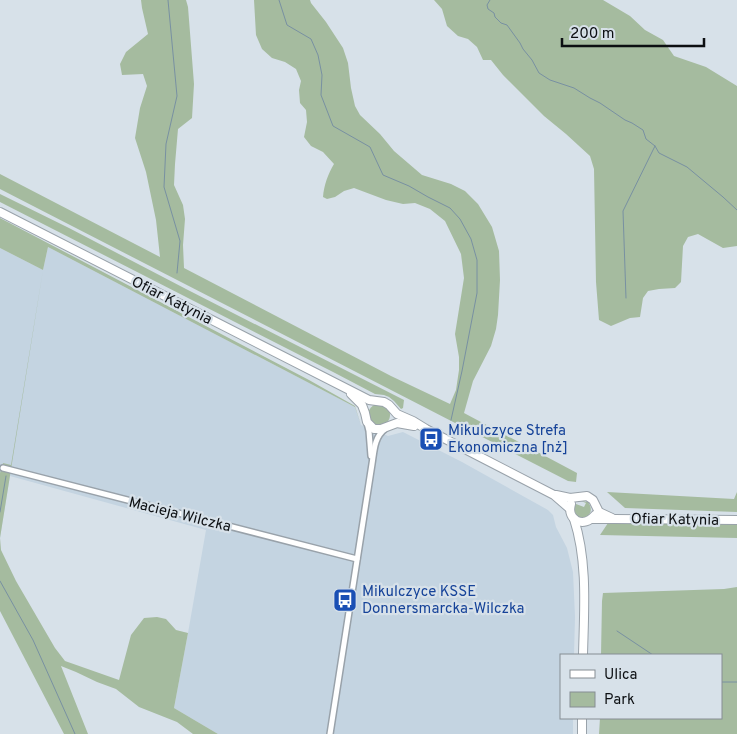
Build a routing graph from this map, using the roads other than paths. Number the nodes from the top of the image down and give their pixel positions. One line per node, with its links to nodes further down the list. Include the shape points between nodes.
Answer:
1 (0, 212): 2 (street, Ofiar Katynia)
2 (345, 388): 3 (street, Ofiar Katynia); 5 (street, Ofiar Katynia, via 361,403)
3 (376, 401): 4 (street, Ofiar Katynia); 5 (street)
4 (392, 408): 7 (street, via 394,418); 8 (street, Ofiar Katynia)
5 (365, 413): 6 (street, Ofiar Katynia)
6 (367, 422): 7 (street, Ofiar Katynia, via 374,429); 9 (street)
7 (387, 427): 8 (street, Ofiar Katynia, via 402,423); 9 (street, via 377,438)
8 (426, 429): 11 (street, Ofiar Katynia)
9 (372, 464): 20 (street)
10 (4, 468): 20 (street, Macieja Wilczka)
11 (554, 495): 12 (street, Ofiar Katynia); 14 (street, Ofiar Katynia)
12 (576, 497): 13 (street, via 587,496); 14 (street)
13 (596, 506): 15 (street, Ofiar Katynia, via 599,512); 18 (street)
14 (570, 508): 16 (street)
15 (614, 518): 17 (street, Ofiar Katynia); 18 (street, Ofiar Katynia)
16 (574, 519): 18 (street); 19 (street)
17 (737, 520)
18 (589, 521): 19 (street, via 584,527)
19 (581, 552): 21 (street)
20 (357, 559): 23 (street)
21 (583, 654)
22 (582, 719): 24 (street)
23 (330, 734)
24 (582, 734)

